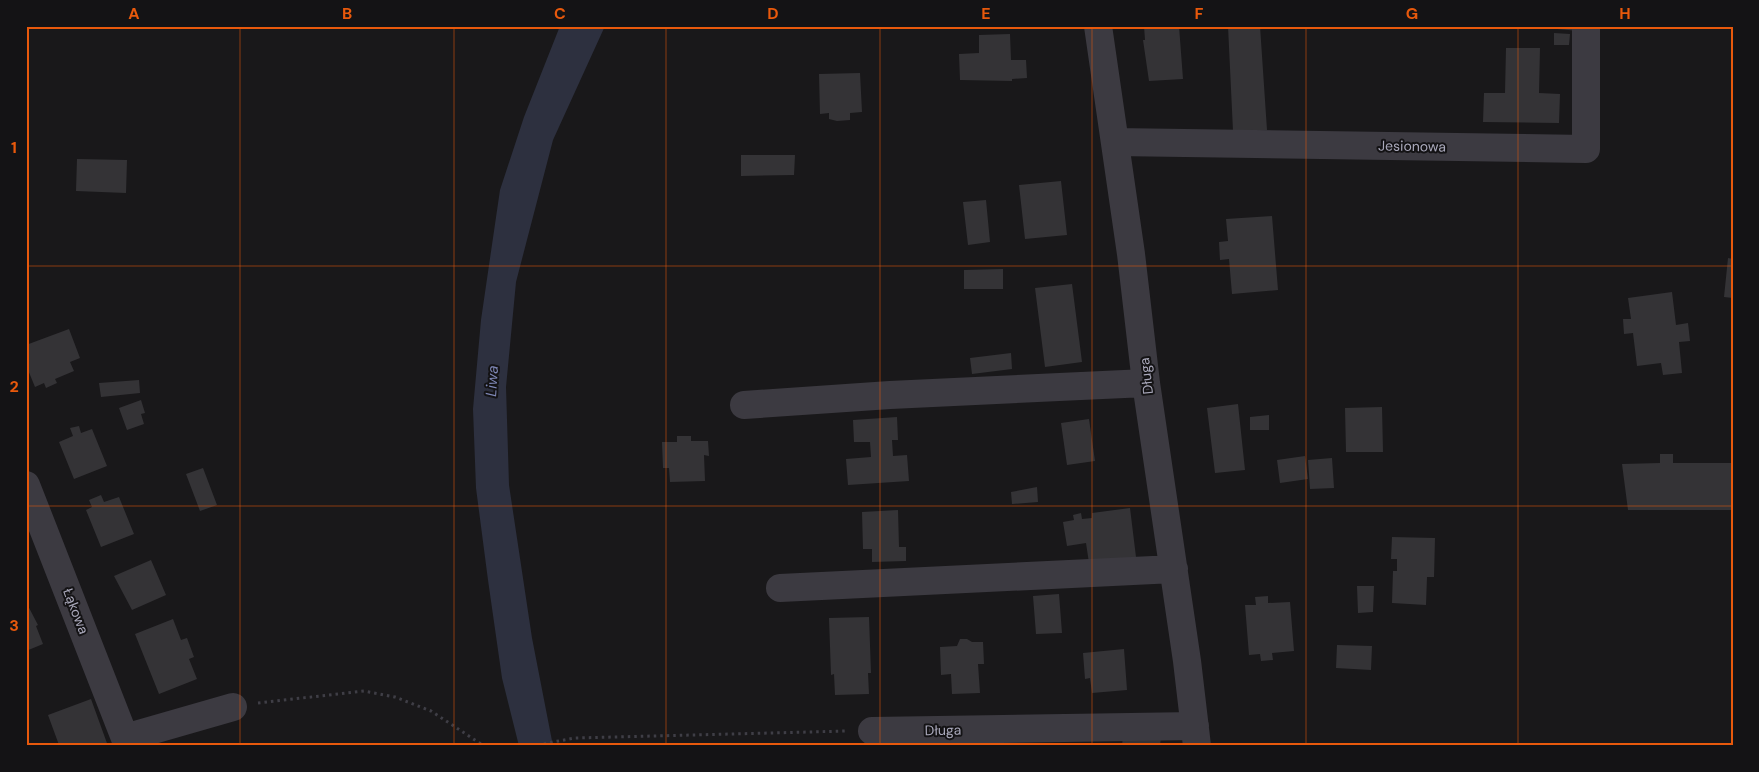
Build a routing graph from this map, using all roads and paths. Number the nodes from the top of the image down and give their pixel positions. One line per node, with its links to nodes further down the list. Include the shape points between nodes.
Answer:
1 (1098, 26): 3 (street, Długa)
2 (1586, 26): 3 (street, Jesionowa, via 1586,149)
3 (1114, 142): 4 (street, Długa)
4 (1146, 383): 5 (street); 7 (street, Długa)
5 (744, 405)
6 (26, 485): 12 (street, Łąkowa)
7 (1174, 569): 8 (street); 11 (street, Długa)
8 (780, 588)
9 (233, 707): 12 (street, Łąkowa); 13 (path, via 364,691 395,697 430,712)
10 (872, 731): 11 (street, Długa); 14 (path, via 575,738)
11 (1196, 736)
12 (127, 742)
13 (484, 746)
14 (531, 746)

